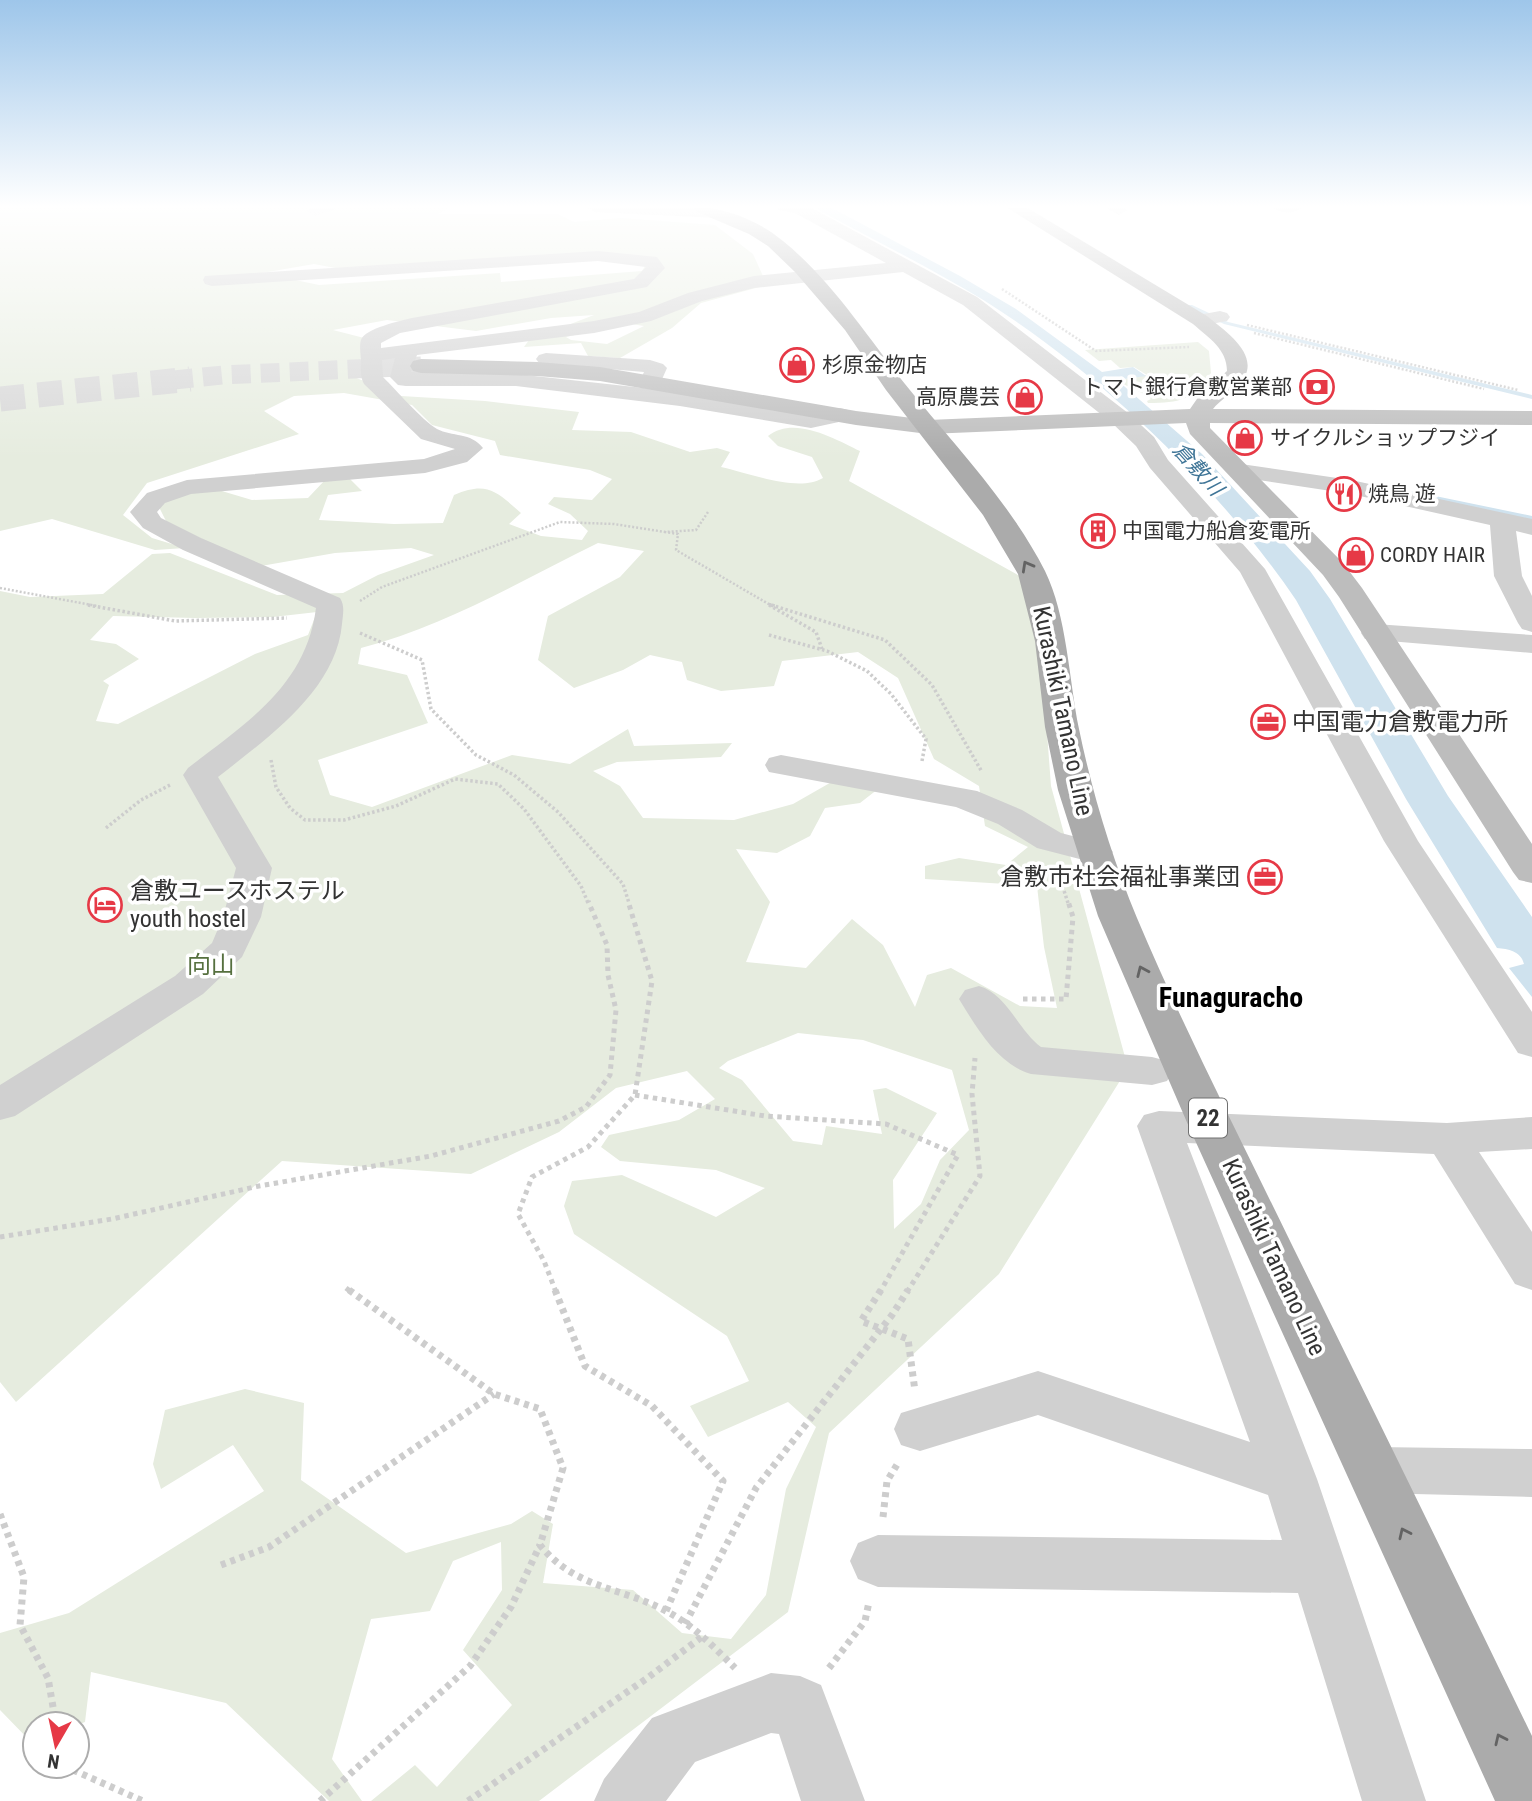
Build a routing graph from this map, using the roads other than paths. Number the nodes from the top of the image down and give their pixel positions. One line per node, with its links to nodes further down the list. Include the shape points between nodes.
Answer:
1 (603, 291): 7 (street, via 394,328 371,340)
2 (715, 291): 6 (street, via 644,317)
3 (821, 291): 10 (main road, Kurashiki Tamano Line / 22)
4 (952, 291): 14 (street)
5 (1160, 291): 13 (street, via 1209,319 1240,366 1234,380 1209,399)
6 (509, 339): 8 (street); 9 (street, via 512,350 528,356 650,366 656,368)
7 (371, 355): 8 (street); 30 (street, via 372,379 429,434 471,448 459,457 425,466 187,487 156,498 143,512 152,523 192,544 330,604 340,626 298,691 200,775 254,868 229,949 190,985)
8 (414, 359): 9 (street); 12 (street, via 400,372 406,380 516,380 668,397 811,421)
9 (651, 381): 11 (street)
10 (894, 385): 11 (street, via 882,395 835,405); 16 (main road, Kurashiki Tamano Line / 22)
11 (770, 402): 12 (street)
12 (840, 415): 16 (street)
13 (1198, 416): 14 (street); 15 (street); 17 (street, via 1198,429)
14 (1126, 418): 16 (street); 28 (street, via 1158,463 1252,569 1401,841)
15 (1532, 418)
16 (928, 426): 25 (main road, Kurashiki Tamano Line / 22, one-way to 16, via 1073,778 1050,641 1032,574 995,512)
17 (1241, 471): 18 (street, via 1351,487); 22 (street, via 1333,569)
18 (1502, 520): 19 (street); 20 (street)
19 (1532, 527)
20 (1520, 577): 21 (street)
21 (1532, 623)
22 (1375, 633): 23 (street); 26 (street)
23 (1532, 644)
24 (781, 765): 25 (street, via 965,798 997,811)
25 (1075, 859): 29 (main road, Kurashiki Tamano Line / 22, one-way to 25, via 1117,916)
26 (1532, 872)
27 (979, 999): 29 (street, via 1016,1049 1031,1060)
28 (1532, 1043)
29 (1165, 1060): 31 (street); 32 (main road, Kurashiki Tamano Line / 22)
30 (0, 1105)
31 (1159, 1126): 32 (street); 39 (street)
32 (1212, 1127): 34 (street); 37 (main road, Kurashiki Tamano Line / 22)
33 (1532, 1133): 34 (street)
34 (1447, 1139): 35 (street)
35 (1532, 1272)
36 (920, 1429): 39 (street, via 1038,1393)
37 (1374, 1470): 38 (street); 46 (main road, Kurashiki Tamano Line / 22, one-way to 37)
38 (1532, 1473)
39 (1290, 1479): 41 (street)
40 (878, 1561): 41 (street)
41 (1318, 1567): 45 (street)
42 (785, 1704): 43 (street, via 674,1740); 44 (street)
43 (626, 1801)
44 (833, 1801)
45 (1394, 1801)
46 (1529, 1801)

